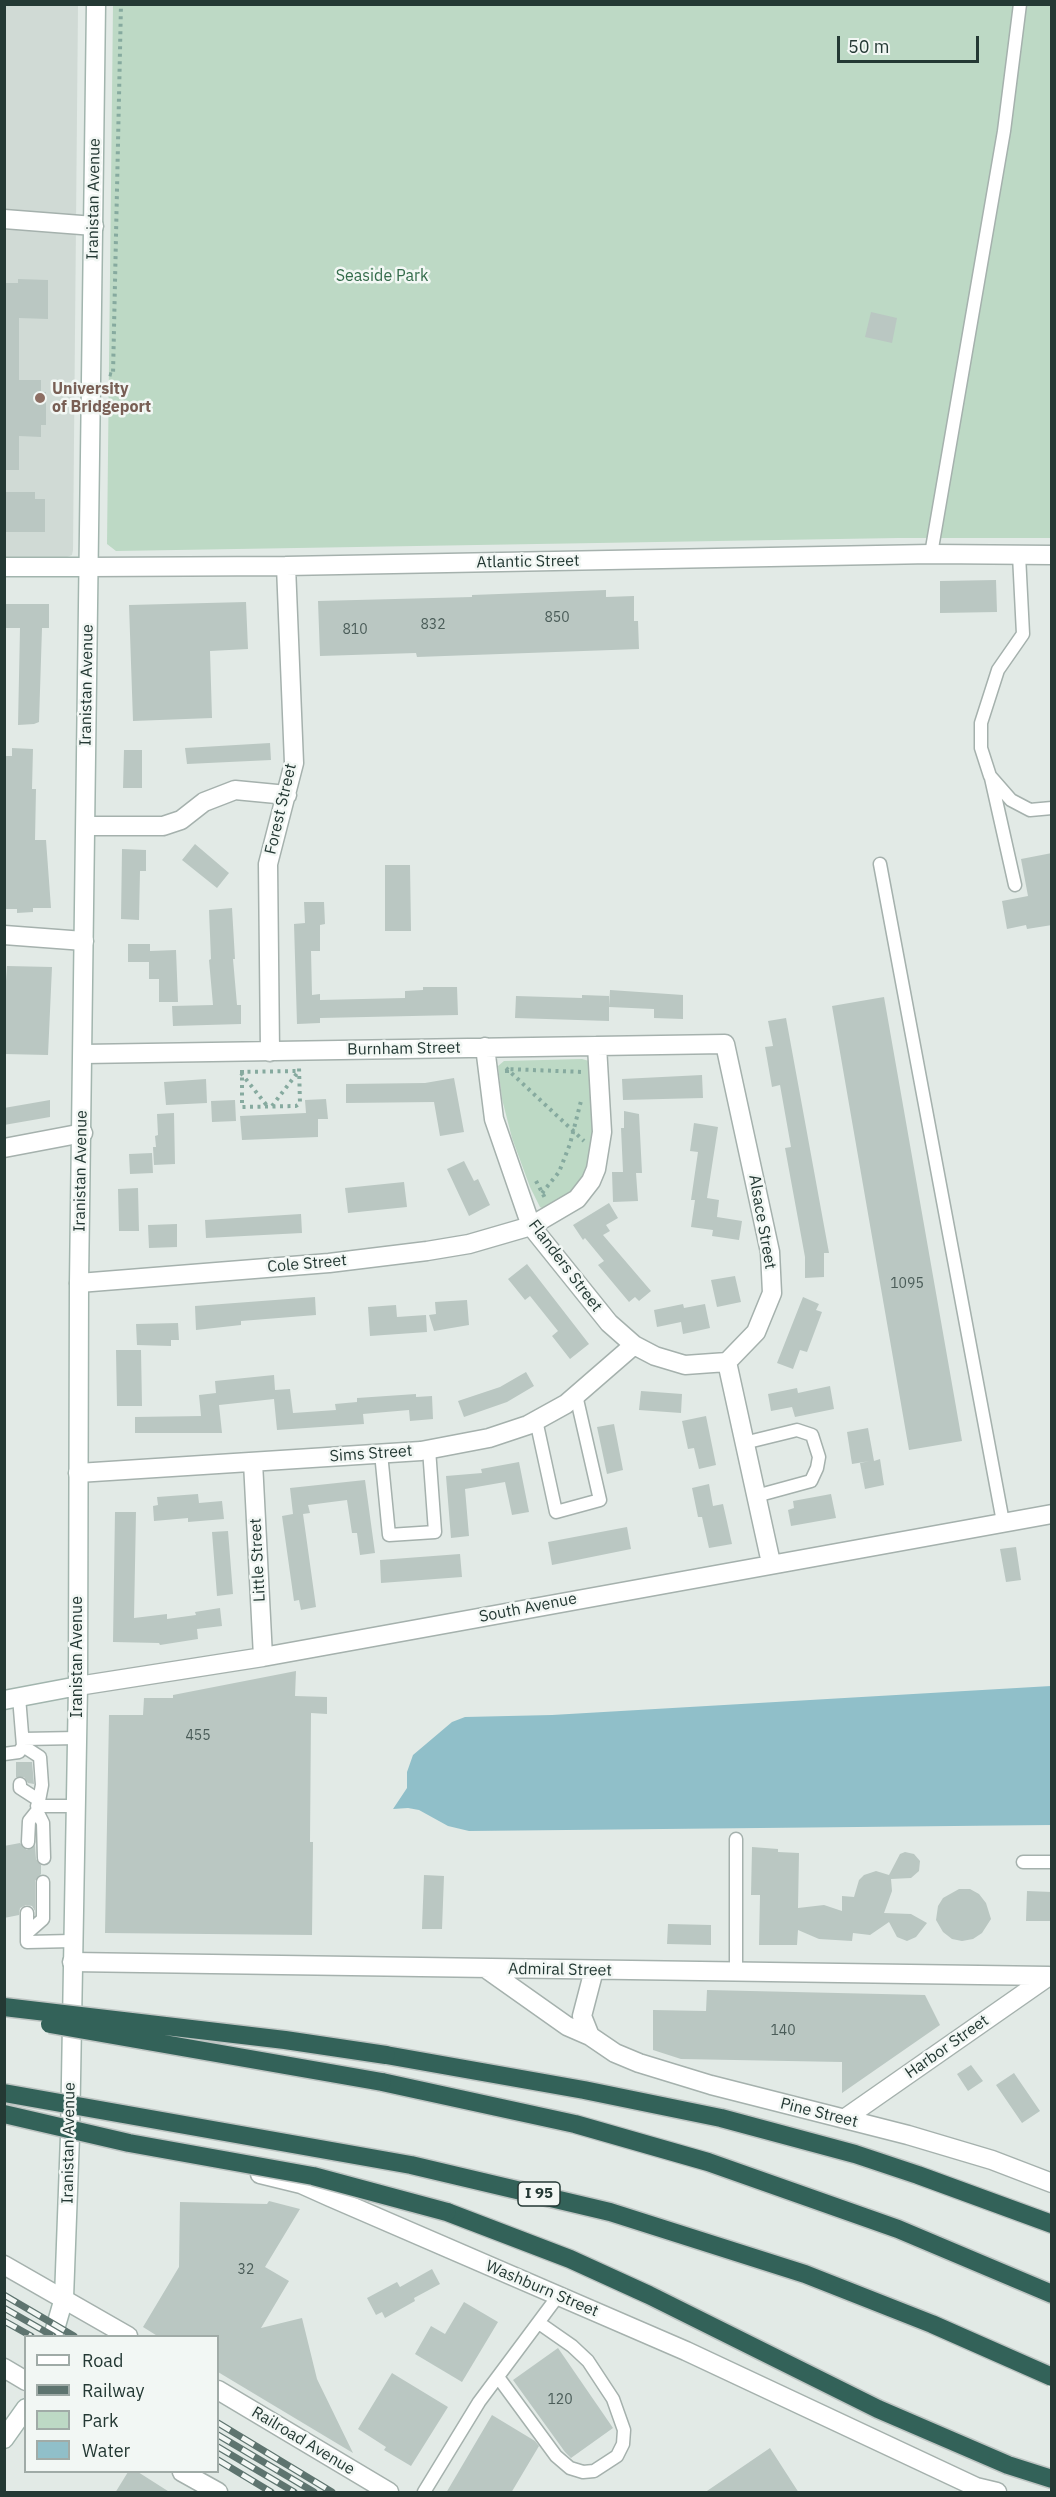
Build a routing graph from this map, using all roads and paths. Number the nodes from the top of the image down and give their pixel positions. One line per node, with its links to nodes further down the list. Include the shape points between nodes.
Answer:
1 (96, 4): 5 (street, Iranistan Avenue)
2 (121, 4): 6 (path, via 113,375)
3 (1020, 4): 7 (lane, via 1004,131)
4 (4, 219): 5 (street)
5 (94, 226): 6 (street, Iranistan Avenue)
6 (91, 372): 12 (street, Iranistan Avenue)
7 (931, 554): 8 (street, Atlantic Street); 10 (street, Atlantic Street)
8 (1019, 555): 9 (street, Atlantic Street); 13 (lane, via 1023,634 998,670 981,723 981,748)
9 (1052, 555)
10 (286, 566): 12 (street, Atlantic Street); 14 (street, Forest Street, via 294,763)
11 (4, 567): 12 (street, Atlantic Street)
12 (88, 567): 16 (street, Iranistan Avenue)
13 (990, 776): 15 (lane, via 1011,800 1030,810); 18 (lane)
14 (287, 795): 16 (street, via 236,790 204,802 181,820 163,826); 24 (street, Forest Street, via 268,864)
15 (1052, 808)
16 (86, 826): 20 (street, Iranistan Avenue)
17 (880, 864): 55 (lane)
18 (1015, 885)
19 (4, 935): 20 (street)
20 (84, 941): 27 (street, Iranistan Avenue)
21 (725, 1044): 23 (street, Burnham Street); 45 (street, Alsace Street, via 770,1252 772,1293 756,1332)
22 (485, 1047): 23 (street, Burnham Street); 25 (street, Burnham Street); 28 (path); 42 (street, Flanders Street, via 494,1119)
23 (591, 1047): 31 (street); 31 (path)
24 (270, 1052): 25 (street, Burnham Street); 26 (street, Burnham Street)
25 (300, 1052): 29 (path)
26 (241, 1053): 27 (street, Burnham Street); 30 (path)
27 (82, 1054): 36 (street, Iranistan Avenue)
28 (507, 1069): 31 (path); 32 (path); 35 (path)
29 (299, 1071): 34 (path); 34 (path, via 299,1105)
30 (240, 1072): 34 (path); 34 (path, via 241,1106)
31 (588, 1074): 38 (street, via 602,1132)
32 (507, 1079)
33 (582, 1095): 35 (path)
34 (270, 1107)
35 (574, 1131): 38 (path); 40 (path, via 559,1172)
36 (83, 1133): 37 (street); 43 (street, Iranistan Avenue)
37 (4, 1148)
38 (600, 1156): 41 (street, Cole Street, via 583,1192)
39 (534, 1176): 40 (path)
40 (542, 1193): 41 (path)
41 (552, 1214): 42 (street, Cole Street)
42 (531, 1226): 43 (street, Cole Street, via 469,1244 427,1251); 44 (street, Flanders Street, via 609,1323)
43 (79, 1283): 52 (street, Iranistan Avenue)
44 (634, 1345): 45 (street, Flanders Street, via 685,1365); 46 (street, Sims Street)
45 (727, 1362): 48 (street)
46 (576, 1395): 47 (street, Sims Street); 47 (lane, via 600,1500 556,1512)
47 (536, 1420): 49 (street, Sims Street, via 489,1438)
48 (744, 1443): 53 (street); 53 (lane, via 797,1430 812,1435 819,1457 811,1481)
49 (429, 1449): 50 (street, Sims Street); 50 (lane, via 435,1532 389,1535)
50 (381, 1453): 51 (street, Sims Street)
51 (253, 1462): 52 (street, Sims Street); 57 (street, Little Street)
52 (78, 1473): 58 (street, Iranistan Avenue)
53 (756, 1496): 56 (street)
54 (1052, 1514): 55 (street, South Avenue)
55 (1003, 1522): 56 (street, South Avenue)
56 (771, 1563): 57 (street, South Avenue)
57 (263, 1658): 58 (street, South Avenue)
58 (78, 1686): 59 (street, South Avenue); 60 (street, Iranistan Avenue)
59 (12, 1698): 61 (lane)
60 (77, 1738): 61 (lane); 65 (street, Iranistan Avenue)
61 (21, 1750): 62 (lane); 64 (lane, via 40,1757 42,1785)
62 (4, 1754)
63 (20, 1784): 64 (lane)
64 (37, 1805): 65 (lane); 67 (lane, via 29,1821); 68 (lane, via 43,1823)
65 (75, 1806): 74 (street, Iranistan Avenue)
66 (736, 1839): 78 (lane)
67 (28, 1842)
68 (44, 1858)
69 (1052, 1862): 70 (lane)
70 (1023, 1863)
71 (43, 1882): 73 (lane, via 43,1919)
72 (27, 1913): 73 (lane)
73 (27, 1933): 74 (lane, via 27,1942)
74 (72, 1941): 75 (street, Iranistan Avenue)
75 (72, 1962): 76 (street, Admiral Street); 86 (street, Iranistan Avenue)
76 (485, 1968): 77 (street, Admiral Street); 82 (street, Pine Street, via 567,2026)
77 (594, 1970): 78 (street, Admiral Street); 82 (street, via 582,2016)
78 (736, 1972): 79 (street, Admiral Street)
79 (1050, 1975): 85 (street, Harbor Street)
80 (4, 2007): 88 (highway, bridge, via 285,2040 596,2092 721,2118 865,2158)
81 (4, 2016): 90 (highway, bridge, via 392,2084 575,2124 708,2162 832,2204 960,2253)
82 (590, 2036): 85 (street, Pine Street, via 639,2063)
83 (4, 2093): 98 (highway, I 95, bridge, via 411,2165 610,2212 805,2274)
84 (4, 2114): 104 (highway, bridge, via 129,2143 313,2176 447,2212 591,2268 878,2409 986,2456)
85 (844, 2119): 87 (street, Pine Street, via 992,2160)
86 (70, 2136): 91 (street, Washburn Street, via 301,2184); 92 (street, Iranistan Avenue)
87 (1052, 2183)
88 (1052, 2224)
89 (4, 2265): 92 (street)
90 (1052, 2294)
91 (558, 2296): 93 (lane); 108 (street, Washburn Street, via 686,2351 976,2487)
92 (64, 2298): 94 (street, Iranistan Avenue); 95 (street)
93 (539, 2323): 97 (lane); 97 (lane, via 588,2361 613,2399 624,2430 617,2456 594,2471 570,2468 556,2456)
94 (54, 2335)
95 (125, 2335)
96 (4, 2368): 99 (street)
97 (498, 2377): 107 (lane)
98 (1052, 2377)
99 (24, 2380)
100 (219, 2391): 106 (street, Railroad Avenue)
101 (24, 2411): 102 (street)
102 (4, 2439)
103 (184, 2473): 105 (street)
104 (1052, 2479)
105 (218, 2493)
106 (388, 2493)
107 (424, 2493)
108 (997, 2493)

